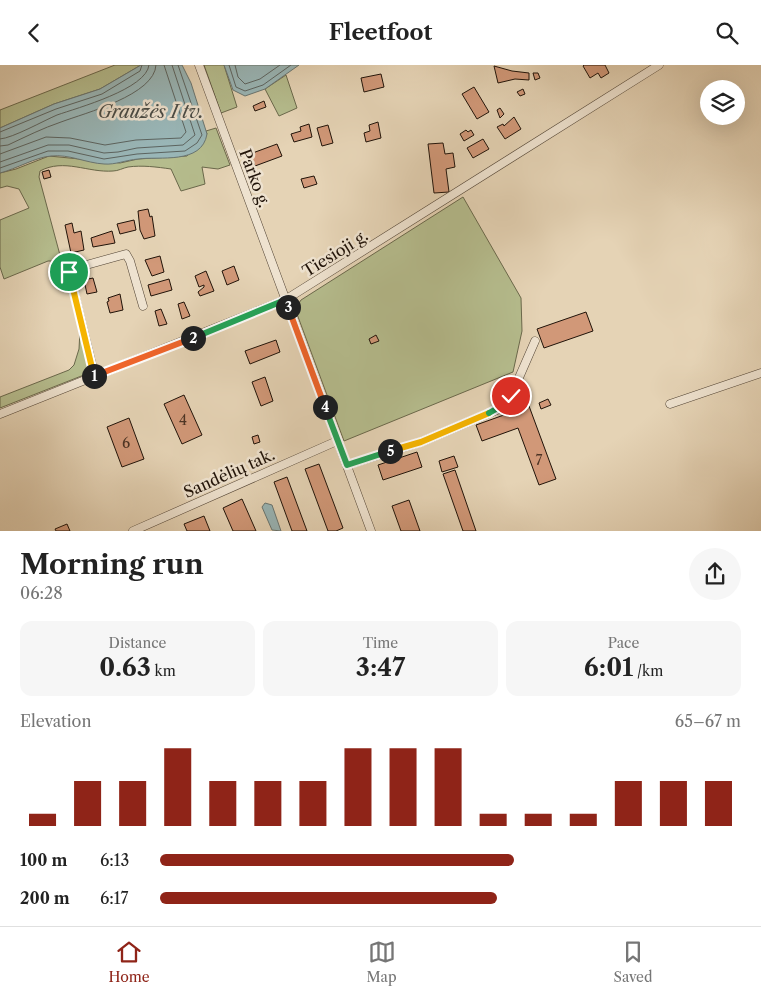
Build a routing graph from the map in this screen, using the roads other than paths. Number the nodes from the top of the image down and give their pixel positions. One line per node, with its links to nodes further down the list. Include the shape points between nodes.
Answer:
1 (199, 65): 3 (street, Parko g.)
2 (659, 65): 3 (street, Tiesioji g.)
3 (285, 300): 7 (street, Tiesioji g.); 10 (street, Parko g.)
4 (142, 306): 7 (street, via 126,254 69,272)
5 (534, 341): 11 (street, via 511,396 498,409 421,442)
6 (761, 373): 8 (street)
7 (94, 377): 9 (street, Tiesioji g.)
8 (670, 404)
9 (0, 414)
10 (337, 441): 11 (street, Parko g.); 12 (street, Sandėlių tak.)
11 (347, 465): 13 (street, Parko g.)
12 (133, 531)
13 (371, 531)

